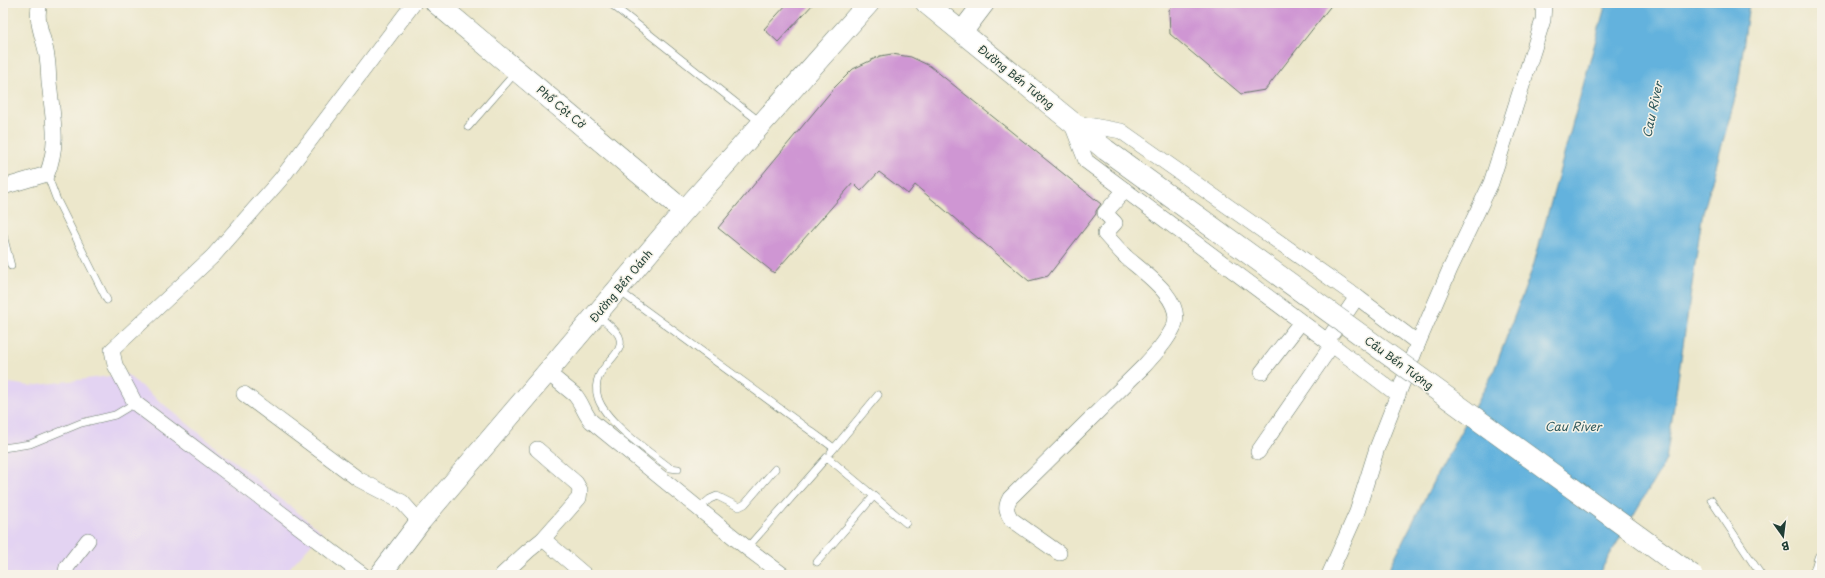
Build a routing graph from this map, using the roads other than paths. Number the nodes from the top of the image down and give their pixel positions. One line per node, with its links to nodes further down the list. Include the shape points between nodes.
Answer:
1 (40, 3): 15 (street, via 39,28 47,56 55,132 52,160)
2 (414, 3): 33 (street, via 280,180 213,256 112,350 115,365)
3 (436, 3): 10 (street, Phố Cột Cờ)
4 (610, 3): 12 (lane)
5 (869, 3): 12 (street, Đường Bến Oánh)
6 (926, 3): 9 (street, Đường Bến Tượng)
7 (984, 3): 9 (street)
8 (1544, 3): 27 (street, via 1543,20 1490,183)
9 (962, 32): 11 (street, Đường Bến Tượng)
10 (517, 70): 13 (lane); 18 (street, Phố Cột Cờ)
11 (1071, 122): 14 (street, Đường Bến Tượng); 17 (street, via 1086,161); 22 (street, via 1121,131)
12 (762, 124): 18 (street, Đường Bến Oánh)
13 (468, 127)
14 (1106, 150): 59 (street, Cầu Bến Tượng, bridge)
15 (47, 174): 16 (street); 23 (lane, via 56,198)
16 (3, 187)
17 (1125, 190): 25 (street); 49 (street, via 1104,213 1115,223 1105,234 1155,281 1170,299 1175,312 1175,325 1144,366 1015,493 1006,505 1006,512 1011,519)
18 (684, 211): 21 (street, Đường Bến Oánh)
19 (3, 235): 20 (lane)
20 (11, 266)
21 (617, 290): 24 (street, Đường Bến Oánh); 35 (lane)
22 (1357, 297): 26 (street); 27 (street)
23 (107, 300)
24 (597, 314): 29 (street, Đường Bến Oánh); 39 (lane, via 618,335 621,344 618,352 597,378 596,387 605,413 670,468)
25 (1301, 322): 26 (street); 28 (street)
26 (1329, 343): 32 (street); 37 (street)
27 (1418, 343): 32 (street)
28 (1262, 372)
29 (548, 373): 43 (street, via 579,400 591,421); 44 (street, Đường Bến Oánh)
30 (244, 394): 44 (street, via 358,479 402,502)
31 (878, 394): 35 (lane)
32 (1398, 395): 58 (street, via 1377,448 1357,512)
33 (135, 403): 34 (lane, via 115,415 80,423 30,444); 53 (street)
34 (3, 448)
35 (834, 448): 38 (lane)
36 (538, 449): 46 (street, via 576,483 580,490 579,498)
37 (1258, 452)
38 (828, 456): 41 (lane); 48 (lane)
39 (678, 469)
40 (775, 469): 43 (lane, via 745,504 739,506 717,496)
41 (873, 497): 45 (lane); 51 (lane)
42 (1712, 500): 60 (lane)
43 (699, 508): 48 (street)
44 (420, 522): 54 (street, Đường Bến Oánh)
45 (906, 523)
46 (543, 539): 55 (street); 56 (street)
47 (88, 540): 52 (street, via 67,567)
48 (747, 548): 57 (street)
49 (1059, 553)
50 (1822, 558): 61 (street)
51 (818, 562)
52 (65, 575)
53 (363, 575)
54 (380, 575)
55 (502, 575)
56 (585, 575)
57 (783, 575)
58 (1329, 575)
59 (1692, 575)
60 (1761, 575)
61 (1817, 575)

